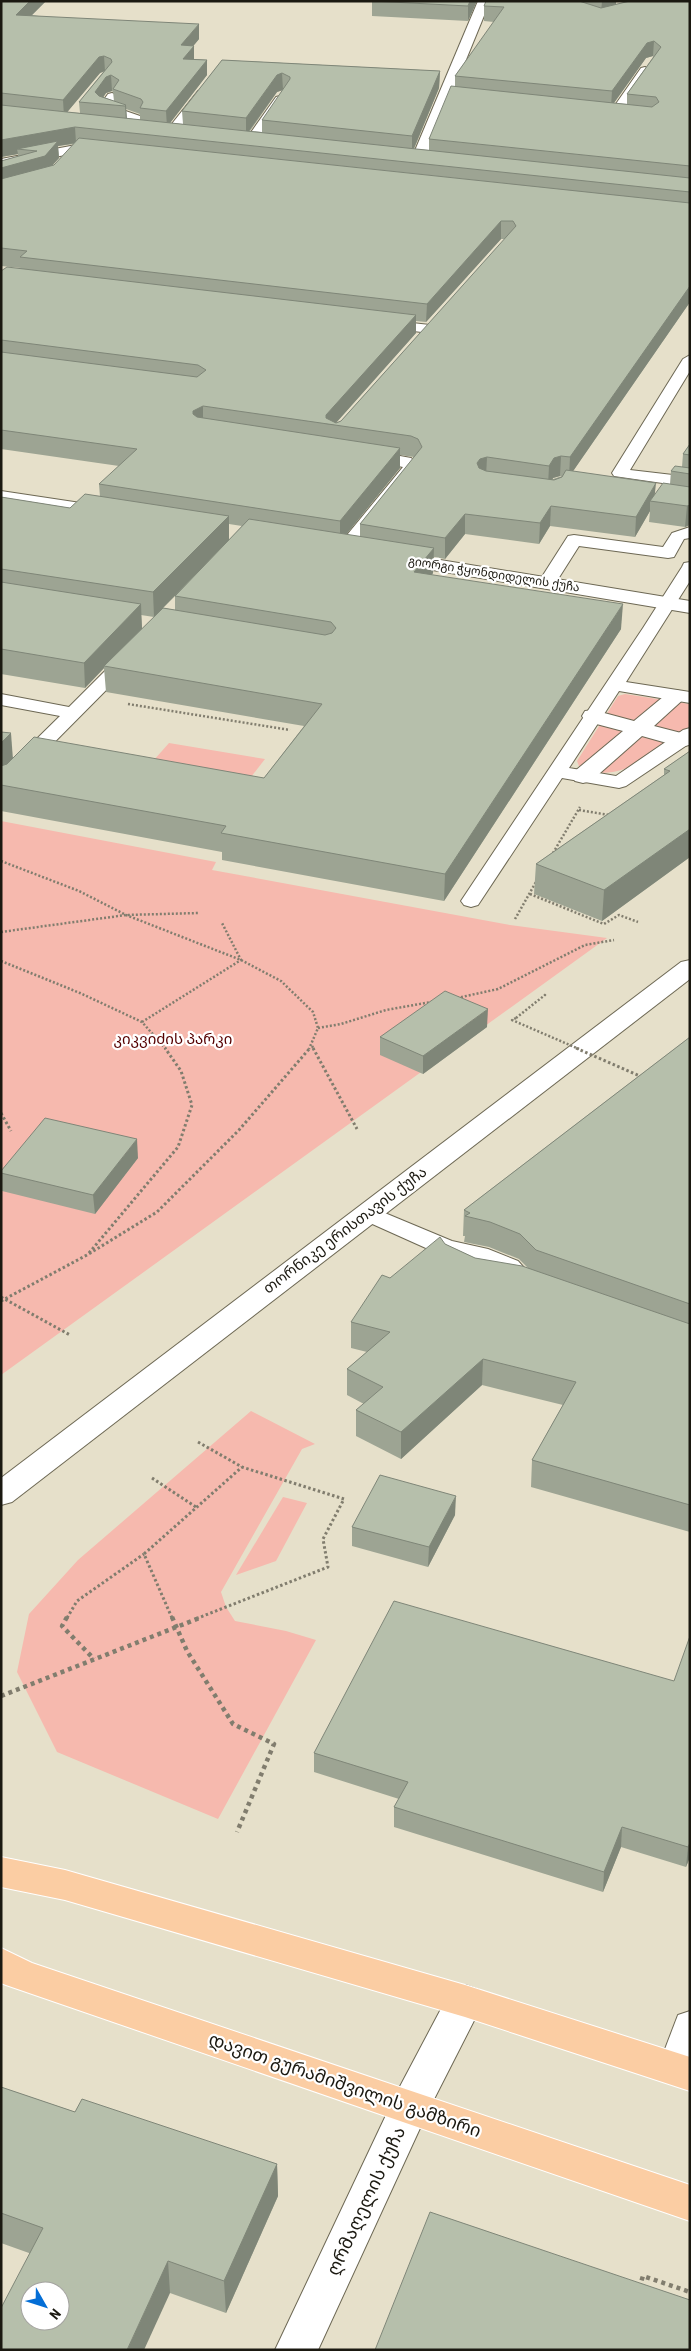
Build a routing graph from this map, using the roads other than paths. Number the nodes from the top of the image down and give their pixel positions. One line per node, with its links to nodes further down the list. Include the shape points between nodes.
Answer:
1 (484, 1): 2 (lane); 16 (street, via 446,80 450,96 413,160)
2 (493, 2)
3 (652, 61): 7 (lane, via 610,113)
4 (207, 86): 9 (lane)
5 (283, 95): 12 (lane)
6 (112, 96): 8 (lane, via 104,108 136,118)
7 (633, 115)
8 (125, 128): 9 (street)
9 (171, 133): 10 (street)
10 (189, 135)
11 (233, 140): 12 (street)
12 (251, 141): 14 (street)
13 (74, 144): 15 (lane); 17 (lane); 18 (lane)
14 (271, 144)
15 (116, 154)
16 (437, 162)
17 (1, 163)
18 (64, 163)
19 (372, 322): 20 (lane, via 433,326)
20 (418, 343)
21 (690, 359): 23 (lane, via 620,473)
22 (351, 453): 28 (lane, via 404,461 412,466)
23 (690, 482)
24 (1, 497): 25 (street)
25 (109, 514)
26 (690, 532): 32 (lane, via 678,536 668,553 574,540)
27 (324, 547): 28 (street)
28 (344, 550): 29 (street)
29 (363, 553)
30 (382, 556): 32 (street, გიორგი ჭყონდიდელის ქუჩა)
31 (690, 567): 33 (lane)
32 (547, 583): 33 (street, გიორგი ჭყონდიდელის ქუჩა)
33 (668, 603): 34 (street, გიორგი ჭყონდიდელის ქუჩა); 36 (lane)
34 (689, 605)
35 (141, 645): 39 (lane)
36 (614, 686): 37 (lane); 40 (lane)
37 (683, 697): 41 (street)
38 (1, 699): 39 (lane)
39 (74, 713): 45 (lane)
40 (594, 716): 41 (street); 43 (lane)
41 (638, 728): 42 (street); 44 (street)
42 (685, 737): 44 (lane, via 619,782)
43 (556, 772): 44 (lane); 46 (lane)
44 (582, 776)
45 (1, 785)
46 (471, 901)
47 (690, 967): 48 (street, თორნიკე ერისთავის ქუჩა)
48 (368, 1212): 49 (lane, via 446,1248 454,1263 484,1276); 50 (street, თორნიკე ერისთავის ქუჩა)
49 (535, 1287)
50 (1, 1494)
51 (1, 1872): 53 (main road, via 65,1885)
52 (1, 1964): 56 (main road, დავით გურამიშვილის გამზირი, via 19,1974)
53 (465, 2001): 55 (main road); 56 (street, ღრმაღელის ქუჩა)
54 (690, 2026): 55 (lane)
55 (682, 2072)
56 (410, 2106): 57 (main road, დავით გურამიშვილის გამზირი); 58 (street, ღრმაღელის ქუჩა)
57 (690, 2203)
58 (296, 2350)

